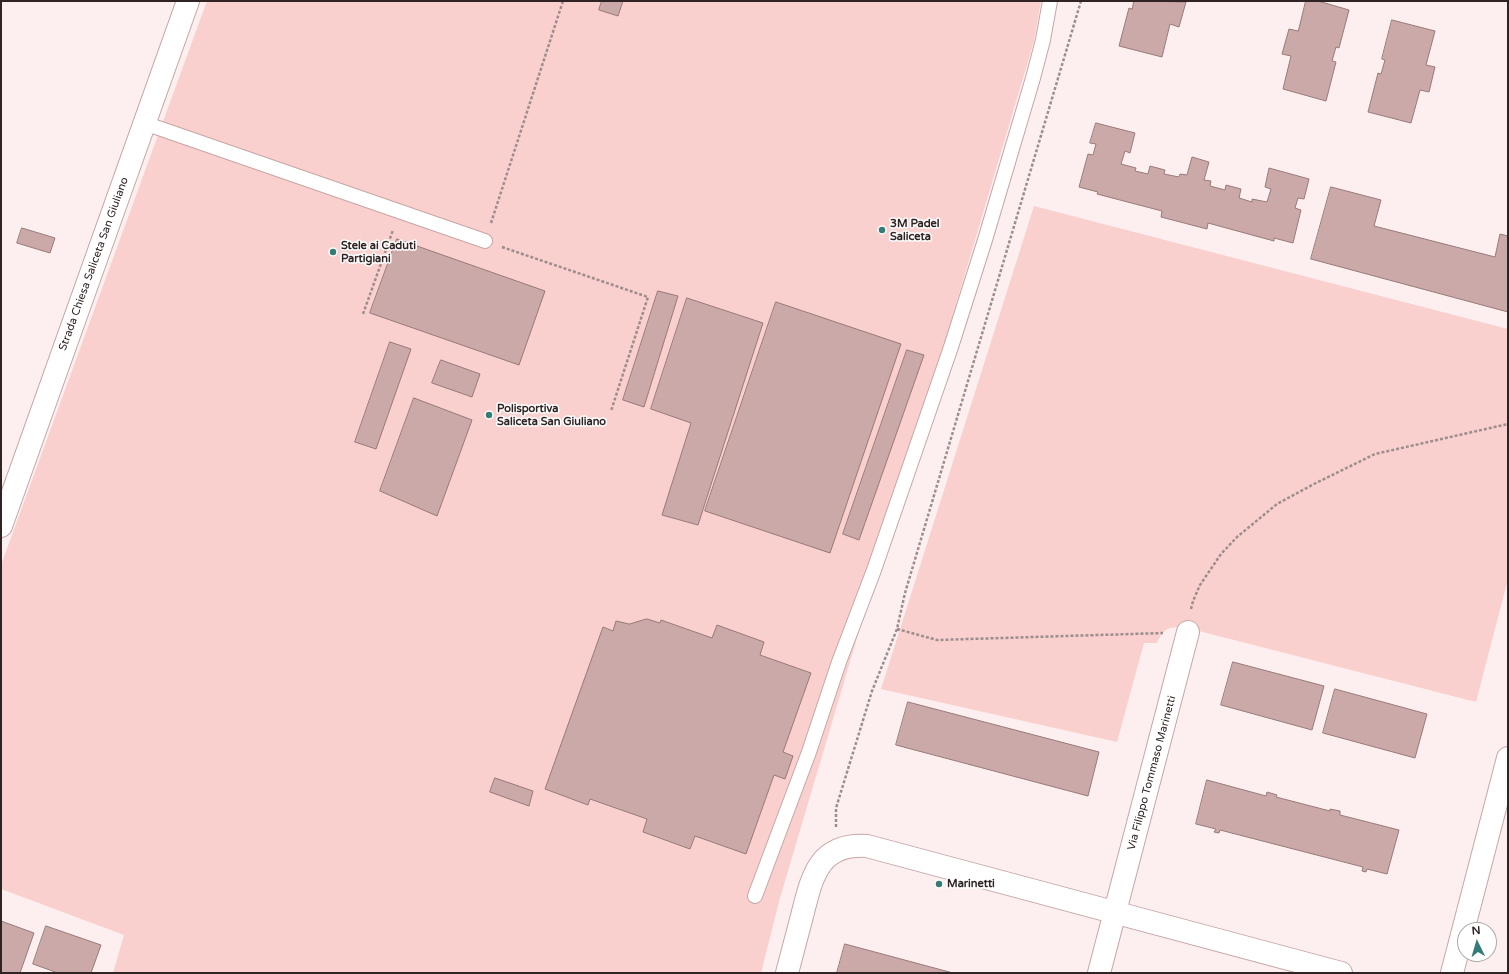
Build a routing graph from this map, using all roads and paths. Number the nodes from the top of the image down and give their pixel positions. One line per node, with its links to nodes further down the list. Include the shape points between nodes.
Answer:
1 (188, 1): 5 (street, Strada Chiesa Saliceta San Giuliano)
2 (563, 1): 7 (path)
3 (1050, 1): 16 (lane, via 1044,40 951,347 874,570)
4 (1081, 1): 12 (path, via 907,585)
5 (144, 123): 6 (lane); 11 (street, Strada Chiesa Saliceta San Giuliano)
6 (399, 212): 7 (lane); 8 (path)
7 (485, 241): 9 (path, via 648,297)
8 (363, 314)
9 (611, 411)
10 (1508, 424): 13 (path, via 1375,454 1277,504 1237,537 1210,570 1193,601)
11 (1, 526)
12 (897, 629): 13 (path, via 937,640); 15 (path, via 872,691 836,808)
13 (1188, 632): 17 (street, Via Filippo Tommaso Marinetti)
14 (1508, 758): 21 (street)
15 (836, 851): 17 (street, via 850,845 867,846); 18 (street, via 821,862 812,878)
16 (755, 896)
17 (1115, 913): 19 (street, Via Filippo Tommaso Marinetti); 20 (street)
18 (787, 973)
19 (1099, 973)
20 (1341, 973)
21 (1452, 973)

